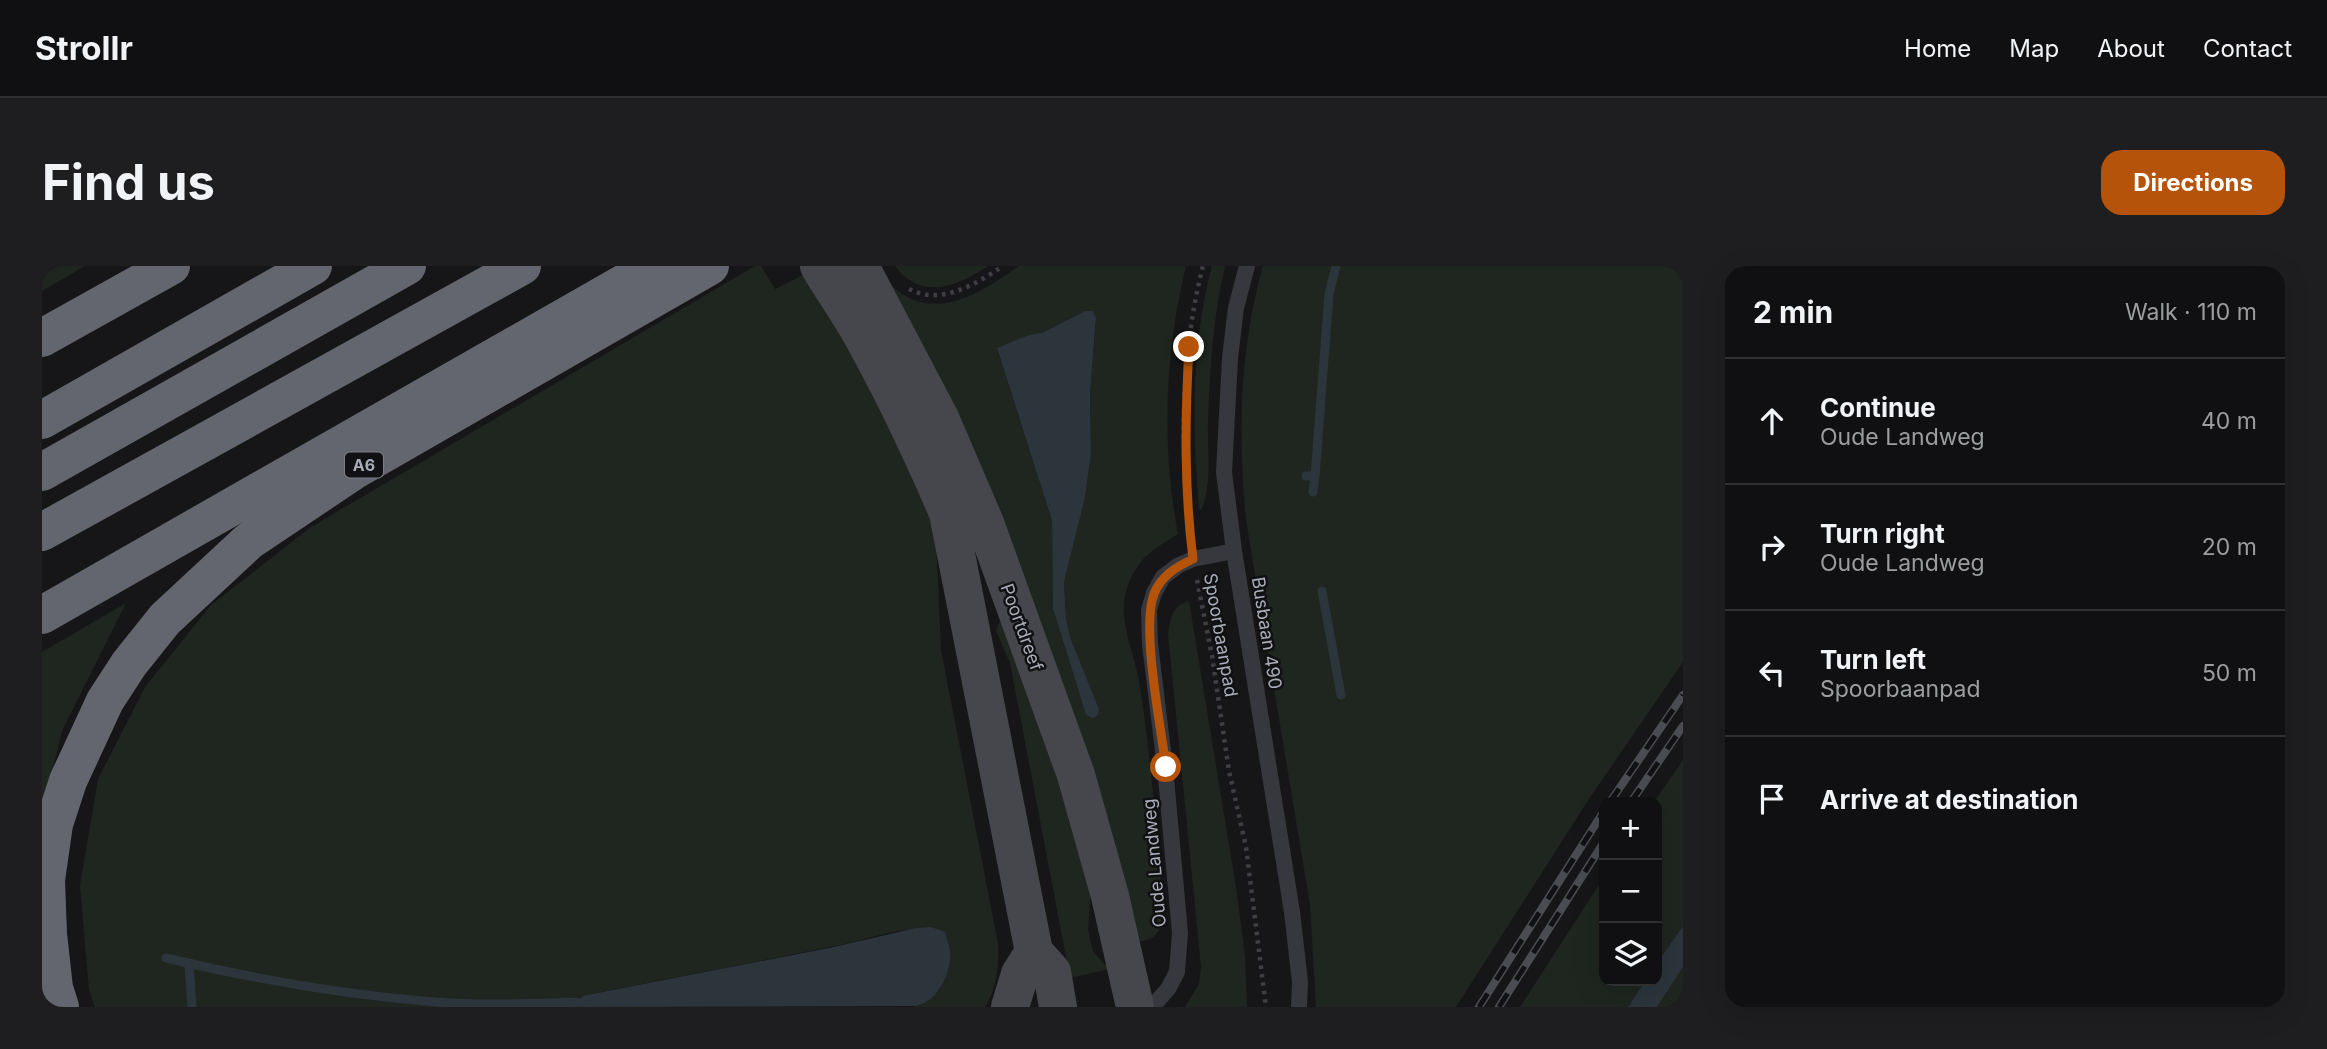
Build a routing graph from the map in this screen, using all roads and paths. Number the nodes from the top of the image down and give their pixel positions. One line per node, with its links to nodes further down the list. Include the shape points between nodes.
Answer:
1 (171, 266): 13 (highway)
2 (313, 266): 14 (highway)
3 (407, 266): 15 (highway)
4 (522, 266): 16 (highway)
5 (654, 266): 19 (highway, A6)
6 (710, 266): 21 (highway, A6, via 334,484 249,541 165,619 105,701 72,771 54,824 46,880 52,975)
7 (819, 266): 20 (main road, via 891,389 948,513)
8 (860, 266): 24 (main road, Poortdreef, via 940,418 985,523 1076,775)
9 (1003, 266): 12 (path, via 953,293 919,294)
10 (1203, 266): 18 (path, Spoorbaanpad, via 1189,347 1185,409 1186,505)
11 (1247, 266): 17 (lane, Busbaan 490, via 1236,308 1226,402 1224,472)
12 (903, 285)
13 (42, 338)
14 (42, 420)
15 (42, 472)
16 (42, 532)
17 (1234, 551): 18 (lane, Oude Landweg); 27 (lane, Busbaan 490, via 1292,912)
18 (1193, 559): 25 (lane, Oude Landweg, via 1163,577 1149,610 1180,933 1177,972); 26 (path, Spoorbaanpad, via 1246,847)
19 (42, 615)
20 (1034, 951): 22 (main road, via 1020,974); 23 (main road, via 1052,972)
21 (60, 1007)
22 (1010, 1007)
23 (1058, 1007)
24 (1135, 1007)
25 (1152, 1007)
26 (1266, 1007)
27 (1299, 1007)

